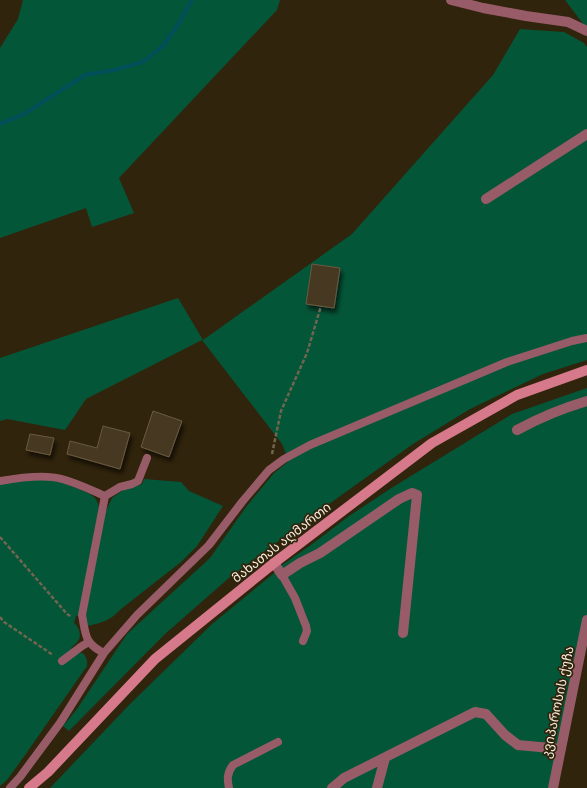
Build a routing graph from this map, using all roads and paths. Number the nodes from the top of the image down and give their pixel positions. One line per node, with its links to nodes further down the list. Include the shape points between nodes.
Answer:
1 (451, 0): 2 (street, via 568,22)
2 (587, 31)
3 (587, 134): 4 (street)
4 (486, 199)
5 (321, 306): 11 (path, via 307,353 281,411)
6 (587, 338): 11 (lane, via 500,366 310,445)
7 (587, 370): 15 (main road, მახათას აღმართი, via 517,395 432,443)
8 (587, 401): 9 (street)
9 (517, 430)
10 (147, 458): 13 (lane, via 138,481)
11 (269, 470): 23 (lane, via 210,545 137,615)
12 (0, 480): 13 (lane, via 53,477)
13 (105, 496): 19 (lane, via 82,615)
14 (0, 537): 19 (path, via 67,614)
15 (274, 563): 16 (street); 29 (main road, მახათას აღმართი, via 155,659 48,772)
16 (282, 575): 20 (street, via 320,553 399,499 412,494 417,495); 21 (lane, via 306,626)
17 (0, 617): 24 (path)
18 (587, 620): 26 (street, კვიპაროსის ქუჩა)
19 (83, 622): 22 (lane)
20 (403, 633)
21 (303, 641)
22 (89, 642): 23 (lane, via 95,649); 24 (lane)
23 (104, 653): 28 (lane, via 60,723)
24 (62, 661)
25 (278, 742): 30 (lane, via 233,765 229,770)
26 (561, 749): 27 (street, via 518,745 486,714 475,712); 33 (street, კვიპაროსის ქუჩა)
27 (385, 758): 31 (street, via 344,778); 32 (street)
28 (10, 788)
29 (29, 788)
30 (229, 788)
31 (332, 788)
32 (377, 788)
33 (553, 788)

